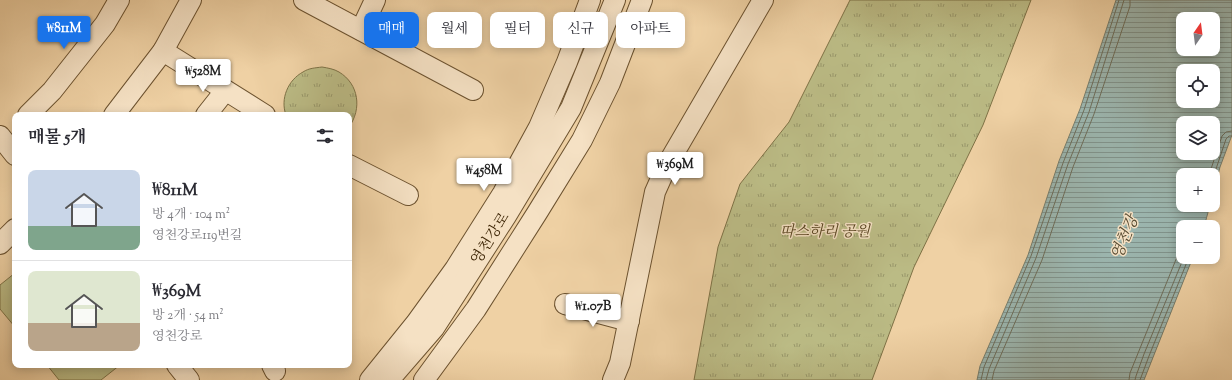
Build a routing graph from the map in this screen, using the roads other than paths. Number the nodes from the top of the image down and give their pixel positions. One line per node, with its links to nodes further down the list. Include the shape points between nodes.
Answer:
1 (119, 0): 13 (street, via 105,24 52,91)
2 (190, 0): 10 (street)
3 (304, 0): 9 (street)
4 (375, 0): 9 (street)
5 (590, 0): 25 (street, 영천강로, via 539,127 502,193 455,269)
6 (615, 0): 26 (street, 영천강로, via 571,108 434,328)
7 (642, 0): 27 (street, 영천강로, via 610,83 582,140 476,309)
8 (764, 0): 22 (street, via 666,165 655,192)
9 (361, 30): 11 (street)
10 (163, 51): 12 (street); 14 (street)
11 (473, 90)
12 (225, 91): 15 (street); 16 (street)
13 (31, 112)
14 (116, 112)
15 (208, 112)
16 (260, 112)
17 (352, 167): 18 (street)
18 (408, 195)
19 (12, 232): 20 (street)
20 (0, 244)
21 (565, 304): 22 (street)
22 (629, 321): 28 (street, via 620,363)
23 (180, 368): 24 (street)
24 (190, 380)
25 (370, 380)
26 (389, 380)
27 (424, 380)
28 (613, 380)

